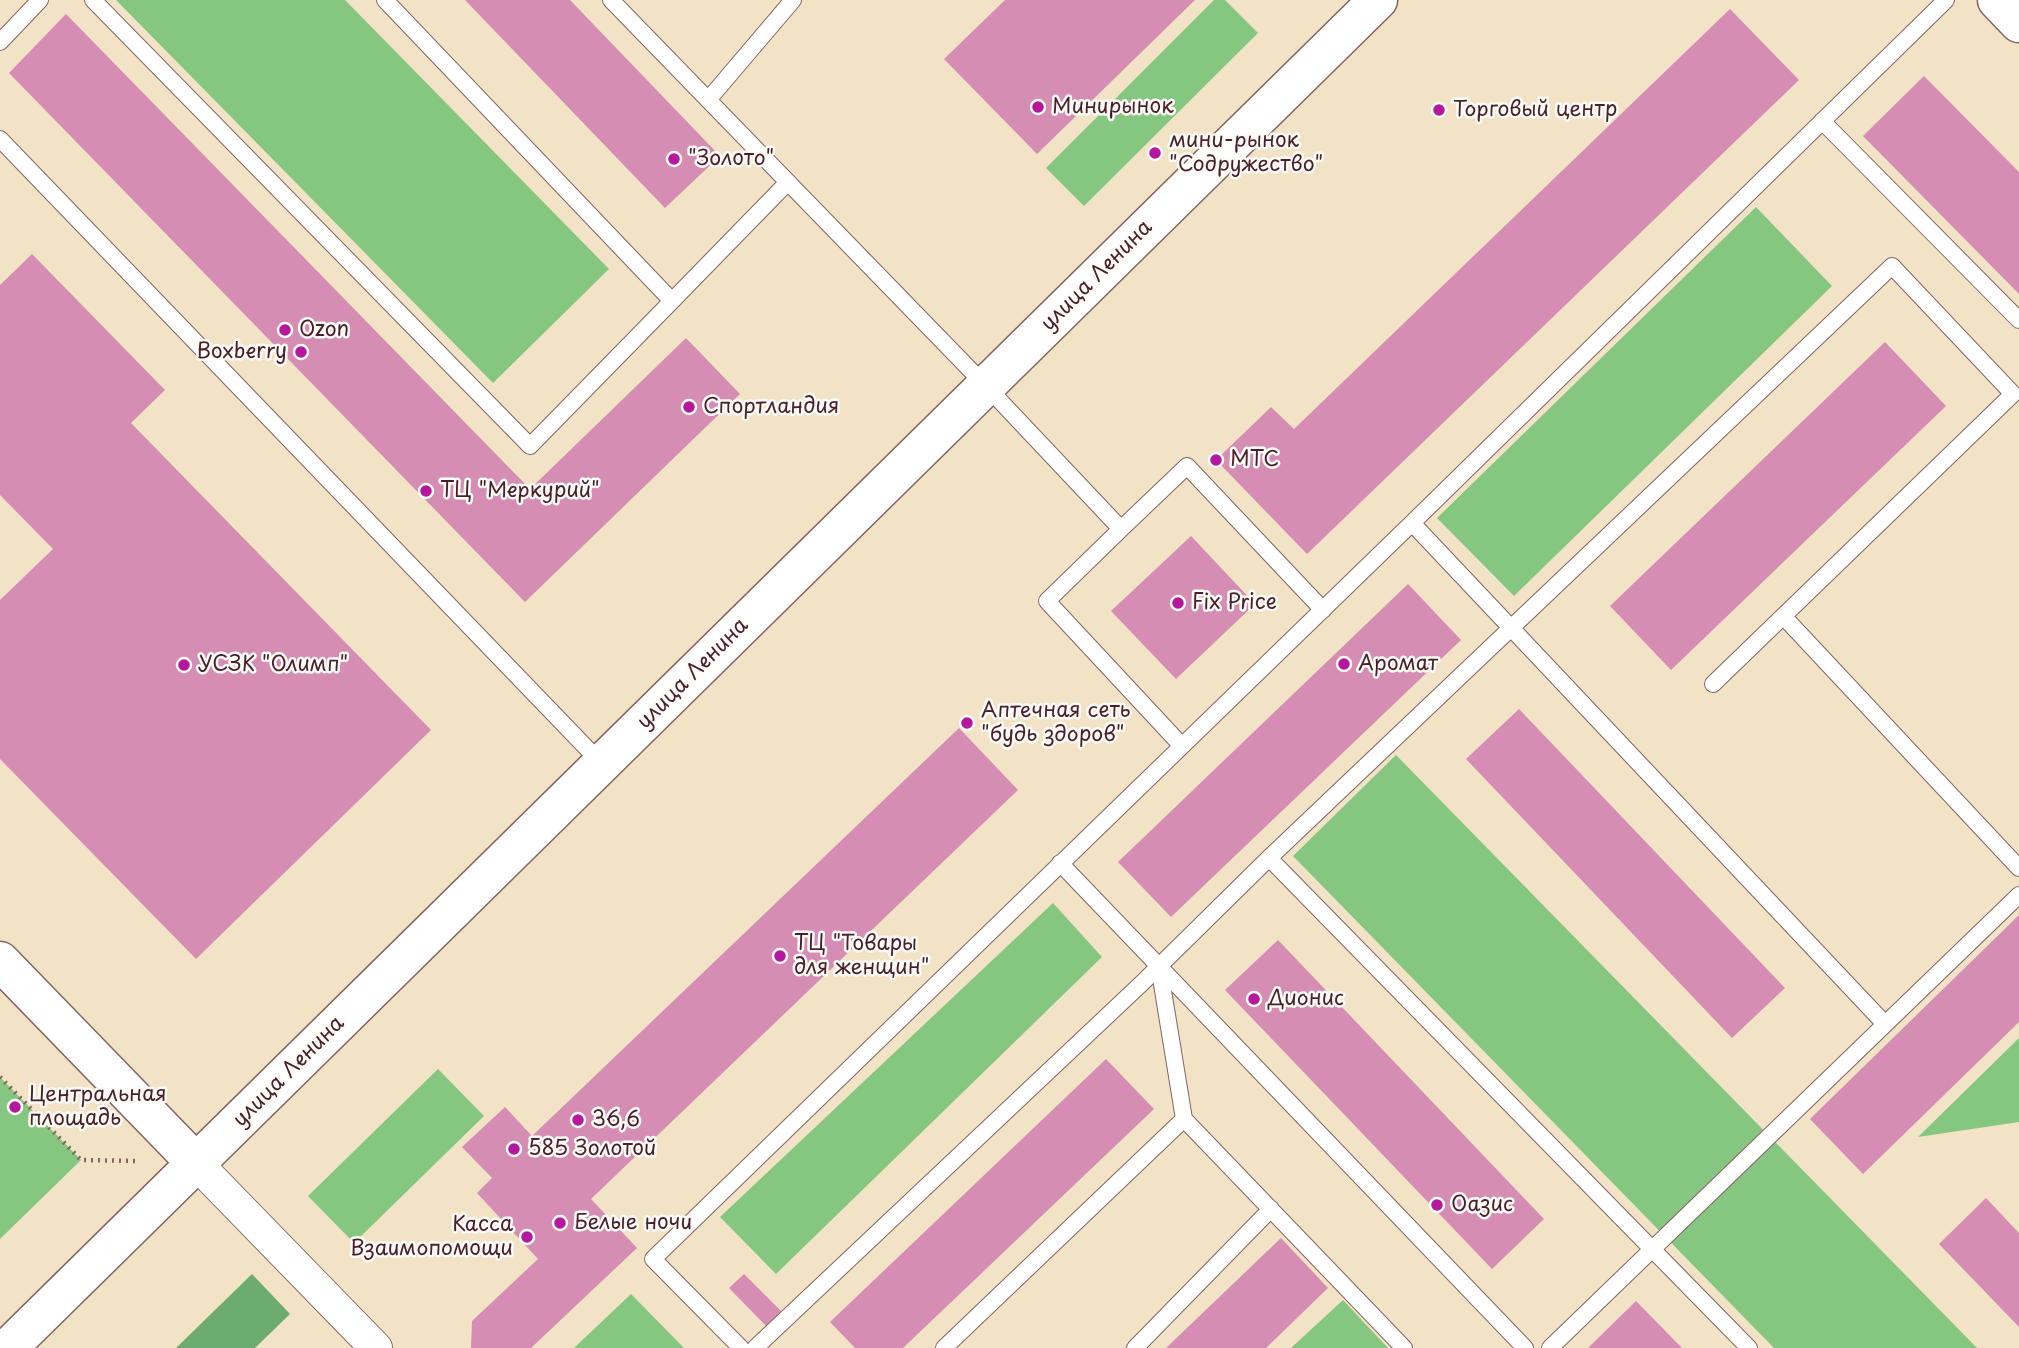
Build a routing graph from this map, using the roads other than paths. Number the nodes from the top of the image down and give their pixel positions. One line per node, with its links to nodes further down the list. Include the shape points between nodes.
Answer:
1 (40, 0): 10 (lane)
2 (93, 0): 15 (lane, via 530,446)
3 (385, 0): 15 (lane)
4 (611, 0): 11 (lane)
5 (793, 0): 11 (lane)
6 (1378, 0): 17 (main road, улица Ленина)
7 (1946, 0): 12 (lane)
8 (1997, 0): 9 (main road)
9 (2019, 23)
10 (0, 42)
11 (708, 100): 14 (lane)
12 (1822, 121): 16 (lane); 18 (lane)
13 (0, 139): 25 (lane)
14 (788, 182): 15 (lane); 17 (lane)
15 (672, 301)
16 (2019, 320)
17 (986, 386): 19 (lane); 25 (main road, улица Ленина)
18 (1412, 523): 20 (lane); 22 (lane)
19 (1121, 528): 20 (lane, via 1187,466); 24 (lane, via 1047,601)
20 (1323, 610): 24 (lane)
21 (1784, 617): 22 (lane, via 2013,394 1892,265); 23 (lane); 28 (lane)
22 (1511, 628): 26 (lane); 32 (lane)
23 (1713, 684)
24 (1182, 746): 27 (lane)
25 (602, 764): 34 (main road, улица Ленина)
26 (1269, 858): 31 (lane); 36 (lane)
27 (1060, 863): 31 (lane); 39 (lane, via 653,1259)
28 (2019, 868)
29 (2019, 895): 32 (lane)
30 (0, 961): 34 (main road)
31 (1159, 966): 33 (lane); 40 (lane); 44 (lane)
32 (1885, 1024): 36 (lane)
33 (1184, 1119): 35 (lane); 41 (lane)
34 (197, 1163): 37 (main road, улица Ленина); 38 (street)
35 (1271, 1209): 42 (lane); 43 (lane)
36 (1652, 1249): 45 (lane); 46 (lane)
37 (8, 1348)
38 (376, 1348)
39 (741, 1348)
40 (755, 1348)
41 (944, 1348)
42 (1135, 1348)
43 (1404, 1348)
44 (1525, 1348)
45 (1550, 1348)
46 (1749, 1348)

